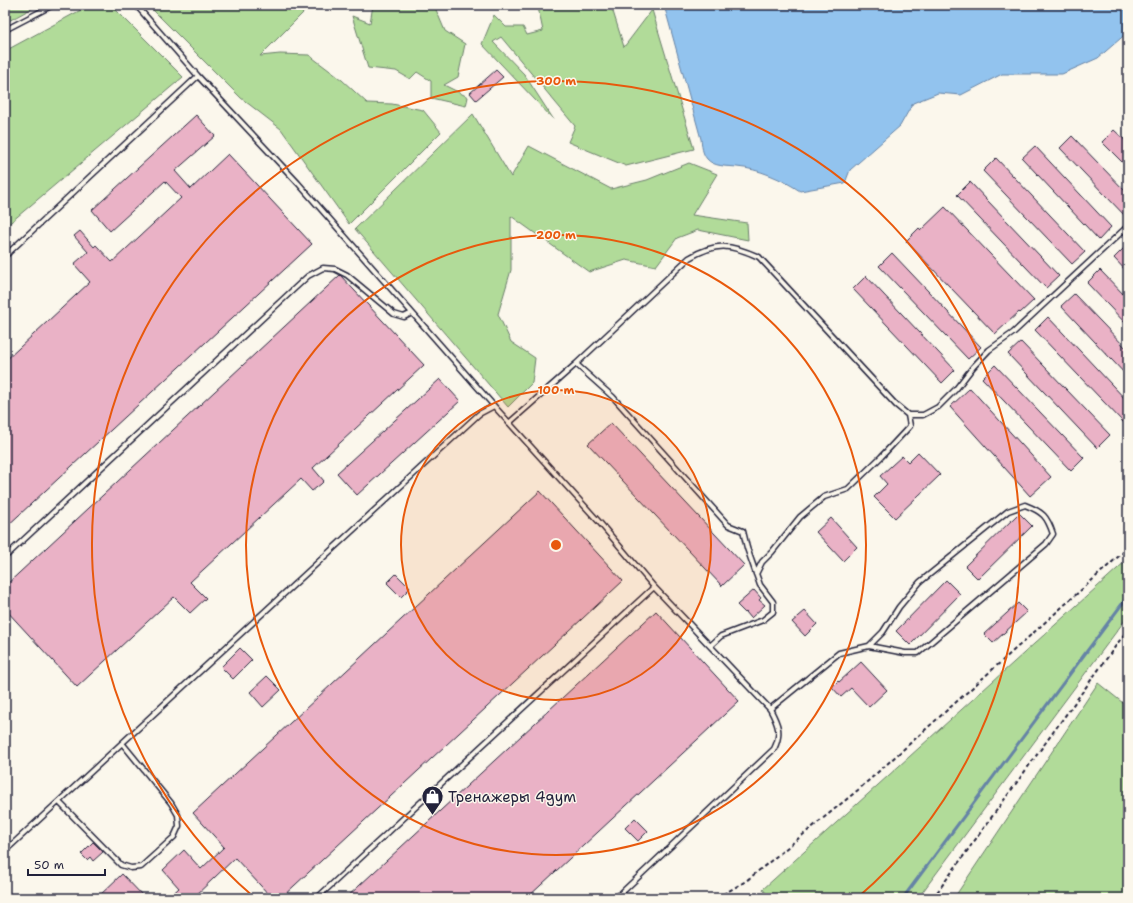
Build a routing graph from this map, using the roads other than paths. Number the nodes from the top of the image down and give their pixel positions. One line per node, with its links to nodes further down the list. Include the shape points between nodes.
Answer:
1 (52, 5): 3 (lane)
2 (136, 5): 4 (lane)
3 (5, 30)
4 (198, 76): 6 (lane); 7 (lane, via 298,183)
5 (1128, 226): 10 (lane, via 1013,333 989,350 938,407 923,415)
6 (5, 256)
7 (412, 313): 9 (lane); 12 (lane, via 404,316 394,314 347,275 335,270 323,268 308,276)
8 (576, 364): 10 (lane, via 689,258 704,250 722,246 741,249 759,257); 11 (lane); 13 (lane, via 613,397 728,525 743,531)
9 (494, 406): 11 (lane); 18 (lane, via 479,414)
10 (908, 415): 13 (lane, via 910,426 881,457 848,489 824,497 800,517 762,562)
11 (509, 423): 14 (lane)
12 (5, 557)
13 (756, 574): 15 (lane, via 760,585 773,602 773,612 764,620 721,636)
14 (654, 587): 15 (lane); 21 (lane)
15 (710, 646): 17 (lane)
16 (869, 646): 16 (lane, via 883,632 899,607 920,582 1008,511 1025,505 1038,510 1048,520 1053,534 1046,544 918,653); 17 (lane, via 839,653)
17 (770, 710): 22 (lane, via 777,722 779,739 774,749)
18 (122, 743): 19 (lane); 19 (lane, via 178,815 179,826 174,837 141,867 121,865)
19 (59, 802): 20 (lane)
20 (5, 851)
21 (317, 898)
22 (616, 898)

